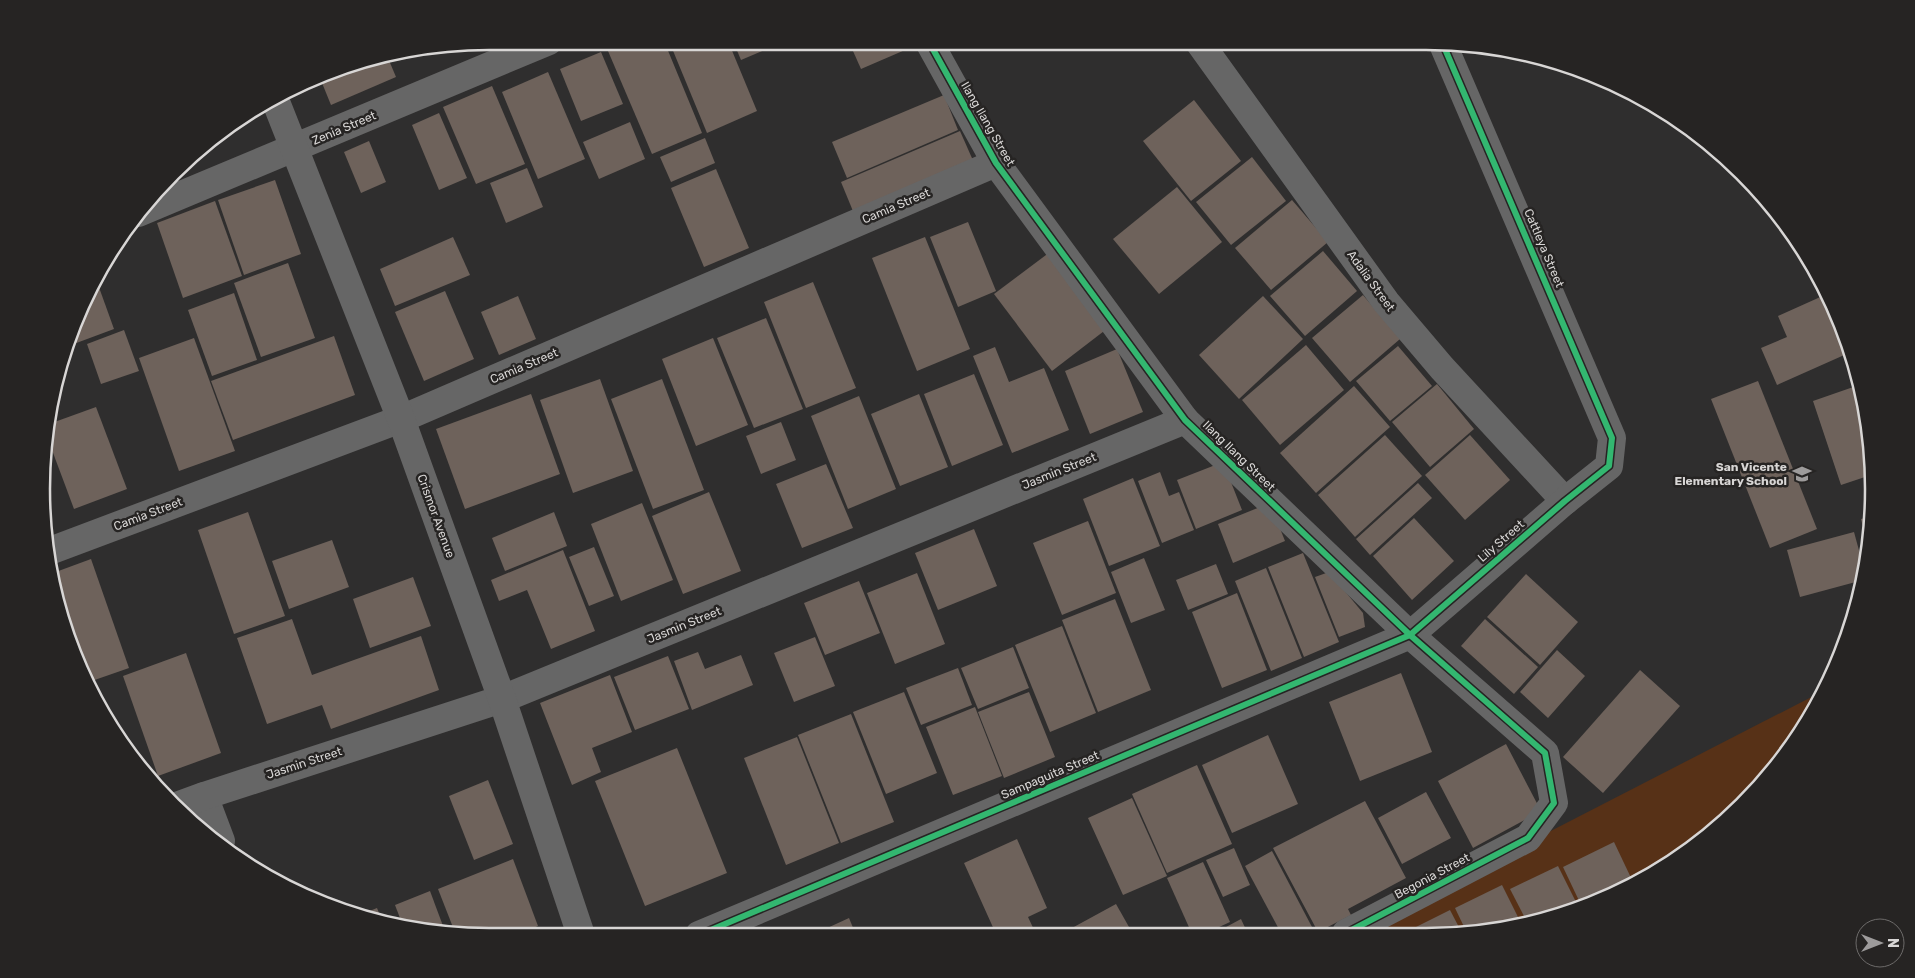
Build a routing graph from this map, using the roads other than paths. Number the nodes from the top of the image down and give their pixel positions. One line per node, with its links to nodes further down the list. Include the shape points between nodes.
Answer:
1 (528, 50): 6 (street, Zenia Street)
2 (933, 50): 7 (street, Ilang Ilang Street)
3 (1205, 50): 12 (street, Adalia Street, via 1386,302 1442,368)
4 (1446, 51): 11 (street, Cattleya Street, via 1612,438)
5 (277, 105): 6 (street, Crismor Avenue)
6 (295, 149): 8 (street, Zenia Street); 9 (street, Crismor Avenue)
7 (996, 163): 9 (street, Camia Street); 10 (street, Ilang Ilang Street)
8 (152, 208)
9 (401, 419): 13 (street, Camia Street); 15 (street, Crismor Avenue)
10 (1185, 420): 14 (street, Ilang Ilang Street); 15 (street, Jasmin Street)
11 (1609, 466): 12 (street, Lily Street)
12 (1565, 501): 14 (street, Lily Street)
13 (54, 549)
14 (1410, 635): 19 (street, Ilang Ilang Street, via 1545,753 1554,803); 21 (street, Sampaguita Street)
15 (502, 699): 16 (street, Jasmin Street); 20 (street, Crismor Avenue)
16 (204, 796): 17 (street, Jasmin Street); 18 (street)
17 (184, 803)
18 (220, 835)
19 (1528, 838): 22 (street, Begonia Street)
20 (578, 928)
21 (716, 928)
22 (1356, 928)

